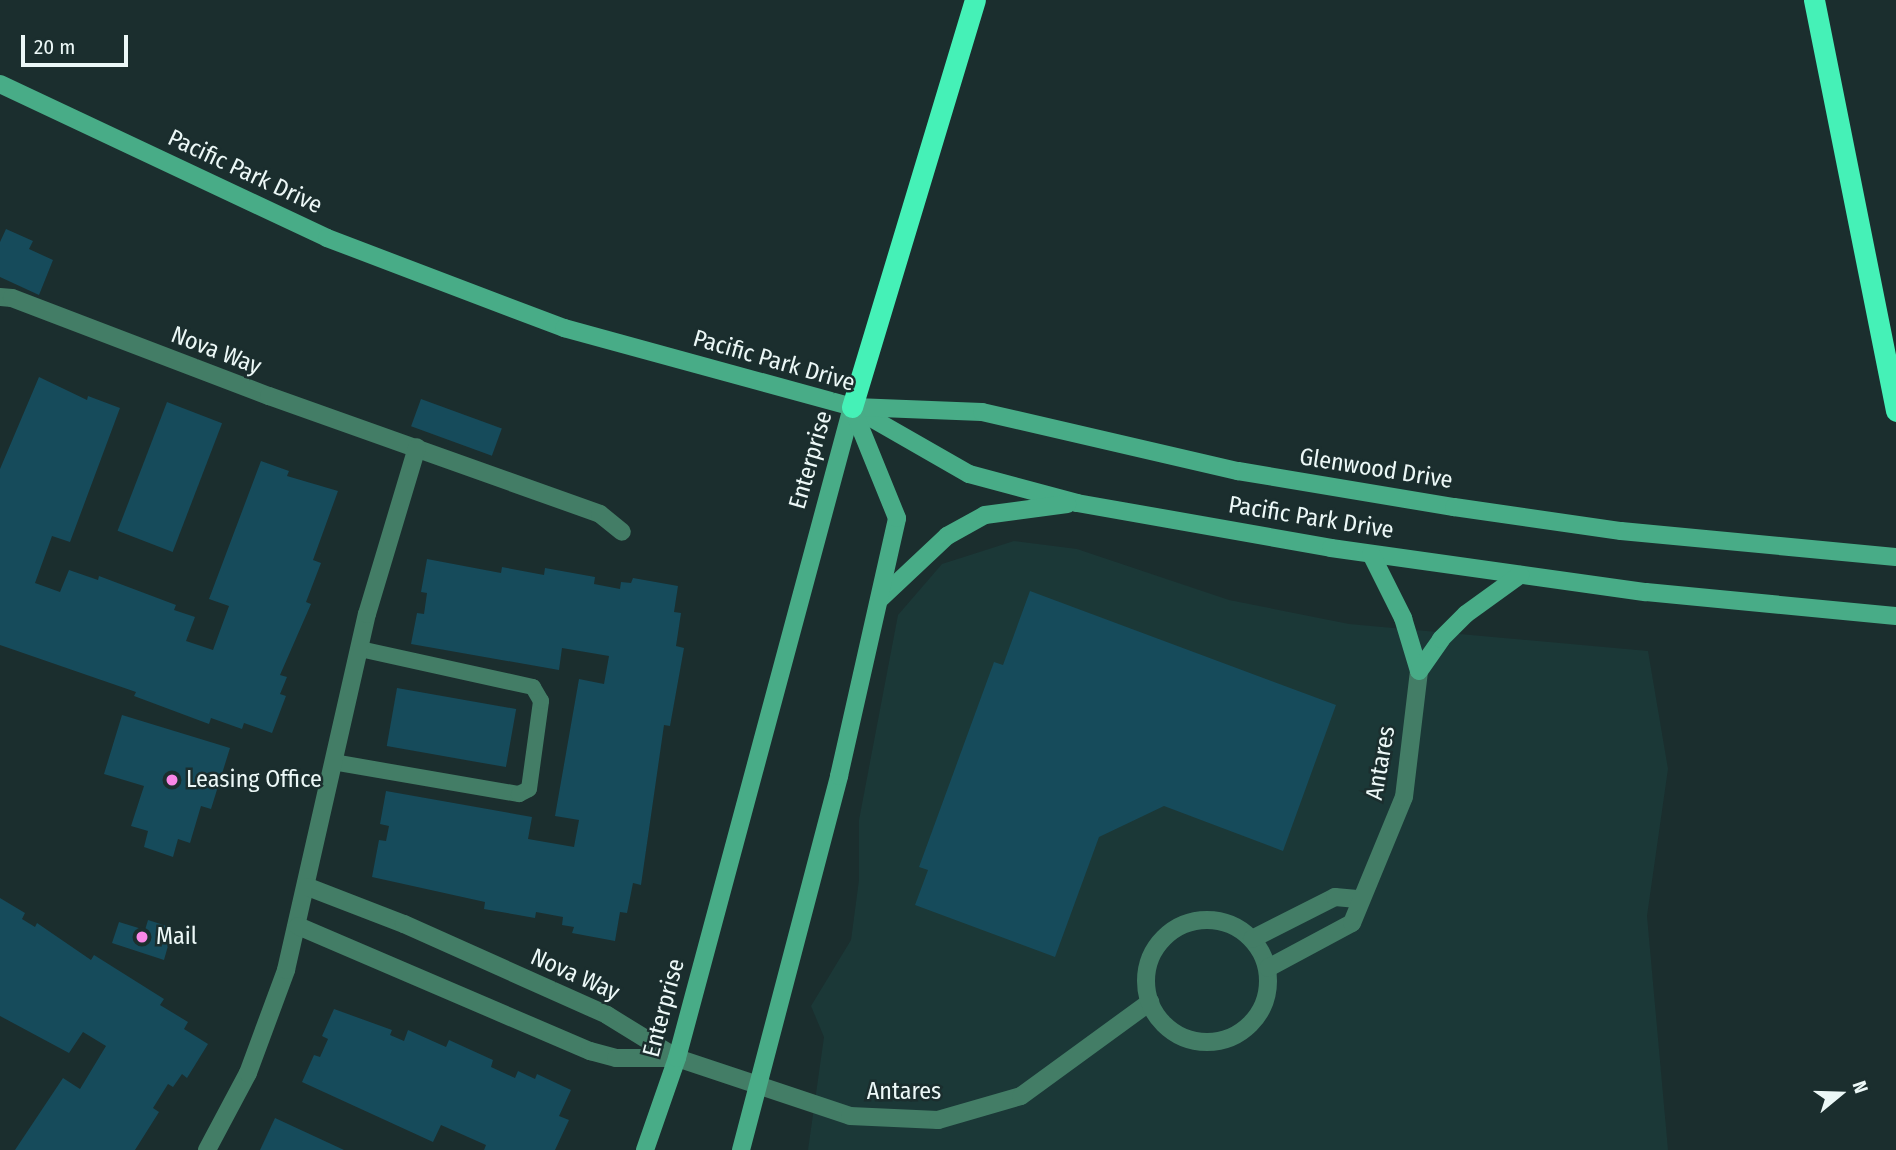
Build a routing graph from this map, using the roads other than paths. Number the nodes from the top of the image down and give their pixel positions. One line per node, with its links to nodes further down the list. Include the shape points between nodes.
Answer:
1 (975, 0): 5 (highway)
2 (1814, 0): 6 (highway, via 1870,260)
3 (0, 84): 5 (main road, Pacific Park Drive, via 327,238 564,328)
4 (0, 297): 7 (street, Nova Way)
5 (852, 407): 8 (main road, Pacific Park Drive, via 969,474); 11 (main road, Glenwood Drive, via 982,412 1238,471 1621,531); 13 (main road, Enterprise, via 897,518); 24 (main road, Enterprise)
6 (1896, 411)
7 (417, 447): 9 (street, Nova Way, via 600,514); 15 (street)
8 (1077, 503): 10 (main road, Pacific Park Drive); 13 (main road, via 985,515 947,537)
9 (622, 532)
10 (1371, 554): 12 (main road, Pacific Park Drive); 16 (main road, via 1404,618)
11 (1896, 557)
12 (1520, 575): 14 (main road, Pacific Park Drive); 16 (main road, via 1466,614)
13 (880, 599): 25 (main road, Enterprise)
14 (1896, 616)
15 (360, 649): 17 (street); 17 (lane, via 533,687 541,701 529,789 519,794)
16 (1419, 671): 19 (street, Antares, via 1404,797)
17 (333, 762): 18 (street)
18 (308, 887): 20 (street); 24 (street, Nova Way, via 404,924 607,1015)
19 (1360, 899): 21 (street, via 1335,897); 22 (street, Antares, via 1352,923)
20 (298, 926): 24 (street, via 590,1051 616,1058); 26 (street, via 247,1073)
21 (1252, 939): 22 (street); 23 (street, via 1228,923 1211,919 1176,927 1162,939 1150,960 1146,985)
22 (1268, 968): 23 (street, via 1268,996 1261,1012 1242,1031 1218,1042 1184,1038 1157,1017)
23 (1150, 1002): 25 (street, Antares, via 1021,1096 939,1120 850,1116)
24 (677, 1058): 25 (street, Antares); 27 (main road, Enterprise)
25 (757, 1086): 28 (main road, Enterprise)
26 (207, 1150)
27 (645, 1150)
28 (741, 1150)

